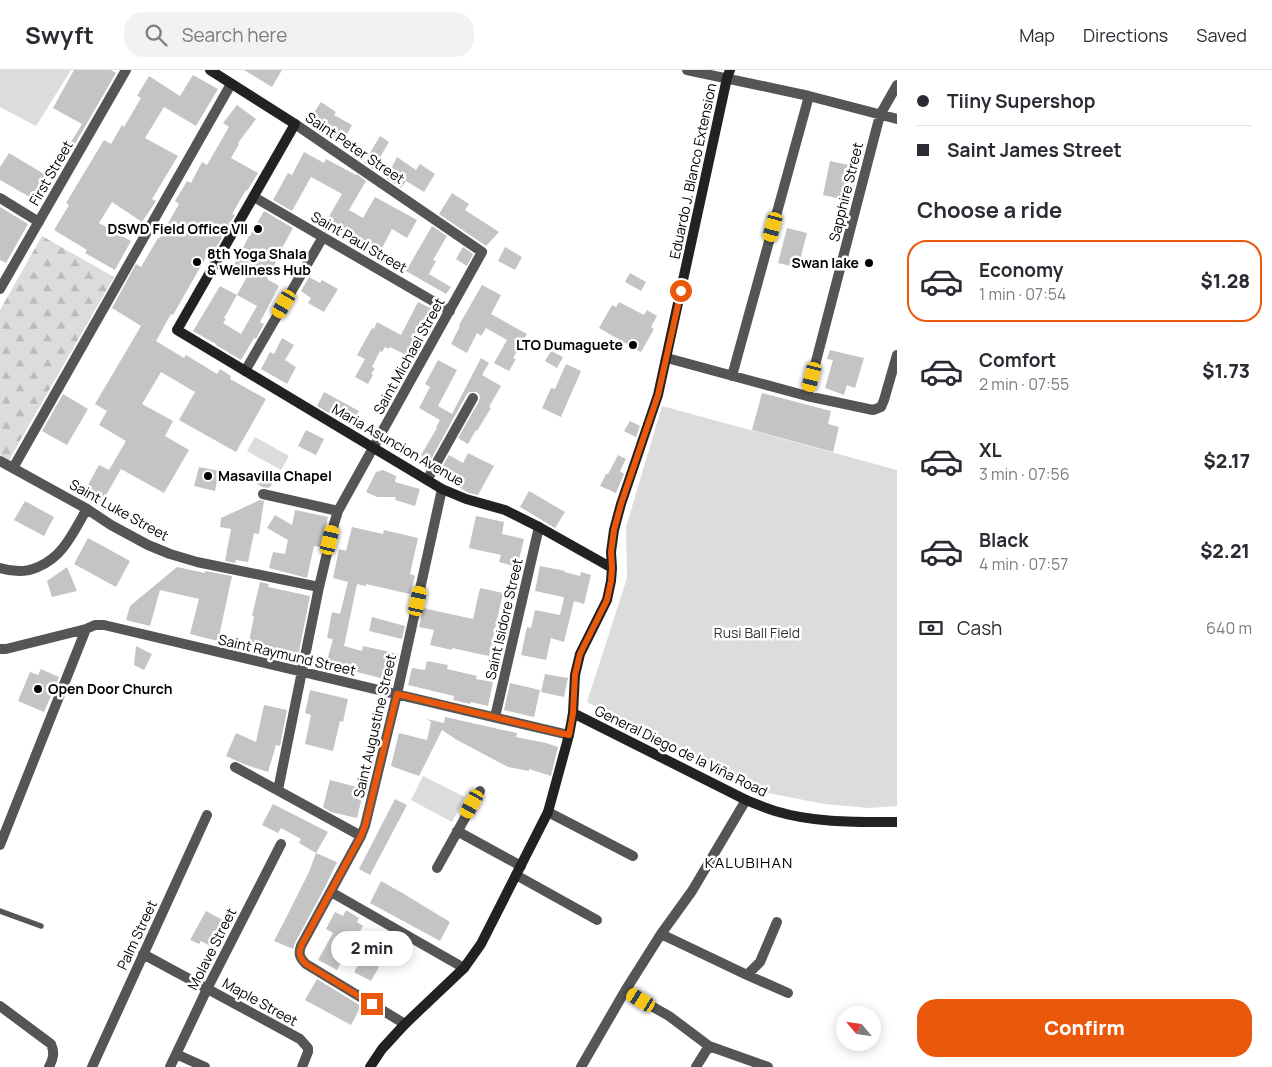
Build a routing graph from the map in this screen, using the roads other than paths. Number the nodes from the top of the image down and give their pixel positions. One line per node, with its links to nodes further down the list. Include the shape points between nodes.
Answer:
1 (126, 70): 13 (street, First Street)
2 (210, 70): 5 (street, Saint Peter Street)
3 (687, 70): 4 (street)
4 (729, 74): 7 (street); 19 (street, Eduardo J. Blanco Extension)
5 (231, 84): 10 (street, Saint Peter Street); 26 (street)
6 (897, 85): 8 (street, Sapphire Street)
7 (809, 96): 8 (street); 21 (street)
8 (880, 115): 9 (street); 22 (street, Sapphire Street)
9 (897, 119)
10 (295, 124): 11 (street); 15 (street, Saint Peter Street)
11 (254, 197): 14 (street, Saint Paul Street); 20 (street, Maria Asuncion Avenue, via 177,330)
12 (0, 198): 13 (street)
13 (38, 222): 16 (street, First Street)
14 (323, 237): 17 (street, Saint Paul Street); 20 (street)
15 (482, 252): 17 (street, Saint Michael Street)
16 (0, 289)
17 (450, 311): 24 (street, Saint Michael Street)
18 (897, 355): 22 (street, via 881,407 873,410)
19 (667, 358): 21 (street); 34 (street, Eduardo J. Blanco Extension, via 655,405 616,521)
20 (245, 372): 24 (street, Maria Asuncion Avenue)
21 (732, 376): 22 (street)
22 (808, 396)
23 (473, 398): 27 (street)
24 (374, 448): 27 (street, Maria Asuncion Avenue); 31 (street, Saint Michael Street)
25 (0, 461): 26 (street, Saint Luke Street)
26 (13, 468): 30 (street, Saint Luke Street)
27 (427, 480): 28 (street, Maria Asuncion Avenue)
28 (442, 489): 32 (street, Maria Asuncion Avenue, via 505,510); 39 (street, Saint Augustine Street)
29 (263, 494): 31 (street)
30 (87, 509): 33 (street, via 63,547 48,563 20,572); 35 (street, Saint Luke Street, via 111,525 170,554)
31 (338, 511): 35 (street, Saint Michael Street)
32 (539, 527): 34 (street, Maria Asuncion Avenue); 41 (street, Saint Isidore Street)
33 (0, 568)
34 (612, 568): 40 (street, Eduardo J. Blanco Extension, via 607,600 580,654)
35 (319, 587): 38 (street, Saint Michael Street)
36 (86, 629): 37 (street, Saint Raymund Street); 38 (street, Saint Raymund Street, via 104,625); 53 (street)
37 (0, 649)
38 (302, 672): 39 (street, Saint Raymund Street); 44 (street, Saint Michael Street)
39 (397, 694): 41 (street, Saint Raymund Street); 51 (street, Saint Augustine Street)
40 (573, 713): 42 (street, Eduardo J. Blanco Extension); 46 (street, General Diego de la Viña Road)
41 (495, 718): 42 (street, Saint Raymund Street)
42 (569, 735): 47 (street, Eduardo J. Blanco Extension)
43 (235, 767): 44 (street)
44 (278, 790): 51 (street)
45 (480, 791): 50 (street)
46 (746, 800): 49 (street, General Diego de la Viña Road, via 799,817 843,822); 62 (street, via 692,890)
47 (548, 812): 54 (street); 56 (street, Eduardo J. Blanco Extension)
48 (207, 815): 63 (street, Palm Street)
49 (897, 822)
50 (457, 832): 55 (street); 56 (street)
51 (361, 836): 57 (street, Saint Augustine Street)
52 (281, 844): 66 (street, Molave Street)
53 (0, 845)
54 (633, 856)
55 (437, 868)
56 (518, 870): 59 (street); 64 (street, Eduardo J. Blanco Extension)
57 (331, 892): 64 (street); 70 (street, Saint Augustine Street, via 301,946 300,956 306,964)
58 (0, 912): 61 (lane)
59 (597, 920)
60 (778, 922): 65 (street, via 760,962)
61 (41, 926)
62 (661, 934): 65 (street); 67 (street)
63 (143, 954): 66 (street, Maple Street); 74 (street, Palm Street)
64 (464, 968): 70 (street, Eduardo J. Blanco Extension)
65 (747, 975): 68 (street)
66 (207, 988): 72 (street, Molave Street); 77 (street, Maple Street, via 300,1039 308,1048)
67 (625, 991): 71 (street); 79 (street)
68 (788, 993)
69 (0, 1006): 73 (street, via 51,1044 54,1055)
70 (405, 1024): 78 (street, Eduardo J. Blanco Extension)
71 (710, 1046): 80 (street); 81 (street)
72 (176, 1054): 75 (street, Molave Street); 76 (street)
73 (49, 1067)
74 (92, 1067)
75 (170, 1067)
76 (205, 1067)
77 (302, 1067)
78 (370, 1067)
79 (581, 1067)
80 (696, 1067)
81 (768, 1067)

